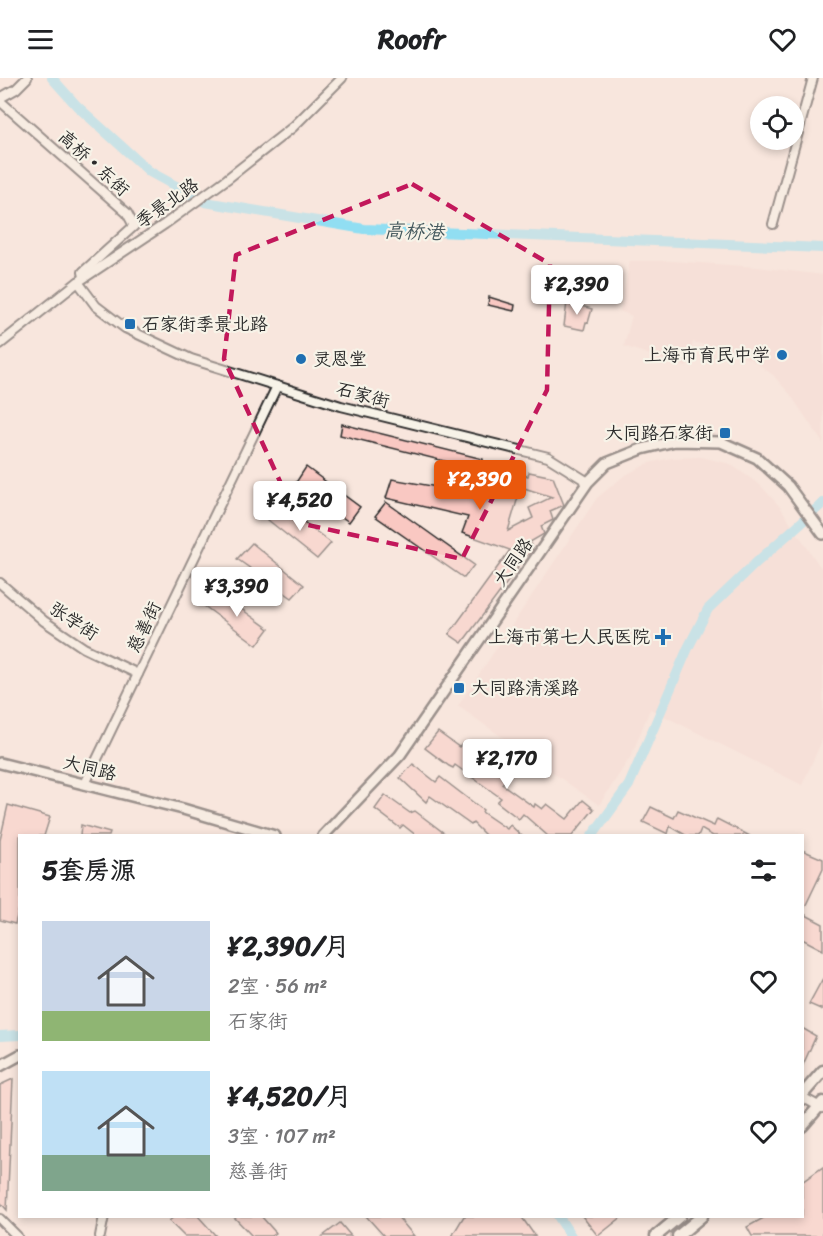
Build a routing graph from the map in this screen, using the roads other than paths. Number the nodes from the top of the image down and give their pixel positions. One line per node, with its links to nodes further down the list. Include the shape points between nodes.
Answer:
1 (27, 78): 4 (street)
2 (342, 78): 6 (street, 季景北路, via 293,127 227,179)
3 (813, 78): 5 (street)
4 (0, 99): 6 (street, 高桥 • 东街, via 127,213 134,226 83,272)
5 (773, 224)
6 (81, 280): 7 (street, 季景北路); 8 (street, 石家街, via 96,306 125,328 191,359)
7 (0, 344)
8 (277, 386): 9 (street, 石家街, via 341,406 548,457); 12 (street, 慈善街)
9 (588, 482): 10 (street, 大同路, via 607,463 642,449 675,441 722,442 757,458 788,486); 16 (street, 大同路, via 400,755)
10 (823, 534)
11 (0, 583): 12 (street, 张学街, via 44,621)
12 (138, 674): 14 (street, 慈善街)
13 (0, 762): 14 (street, 大同路)
14 (85, 784): 15 (street, 大同路)
15 (268, 834)
16 (324, 834)
17 (18, 1056): 18 (street)
18 (2, 1065)
19 (823, 1071): 20 (main road)
20 (804, 1094)
21 (804, 1097): 22 (street)
22 (822, 1106): 23 (main road)
23 (804, 1124)
24 (104, 1218): 29 (street)
25 (678, 1218): 30 (main road)
26 (700, 1218): 31 (main road)
27 (0, 1219): 28 (street)
28 (15, 1234)
29 (100, 1236)
30 (656, 1236)
31 (678, 1236)

